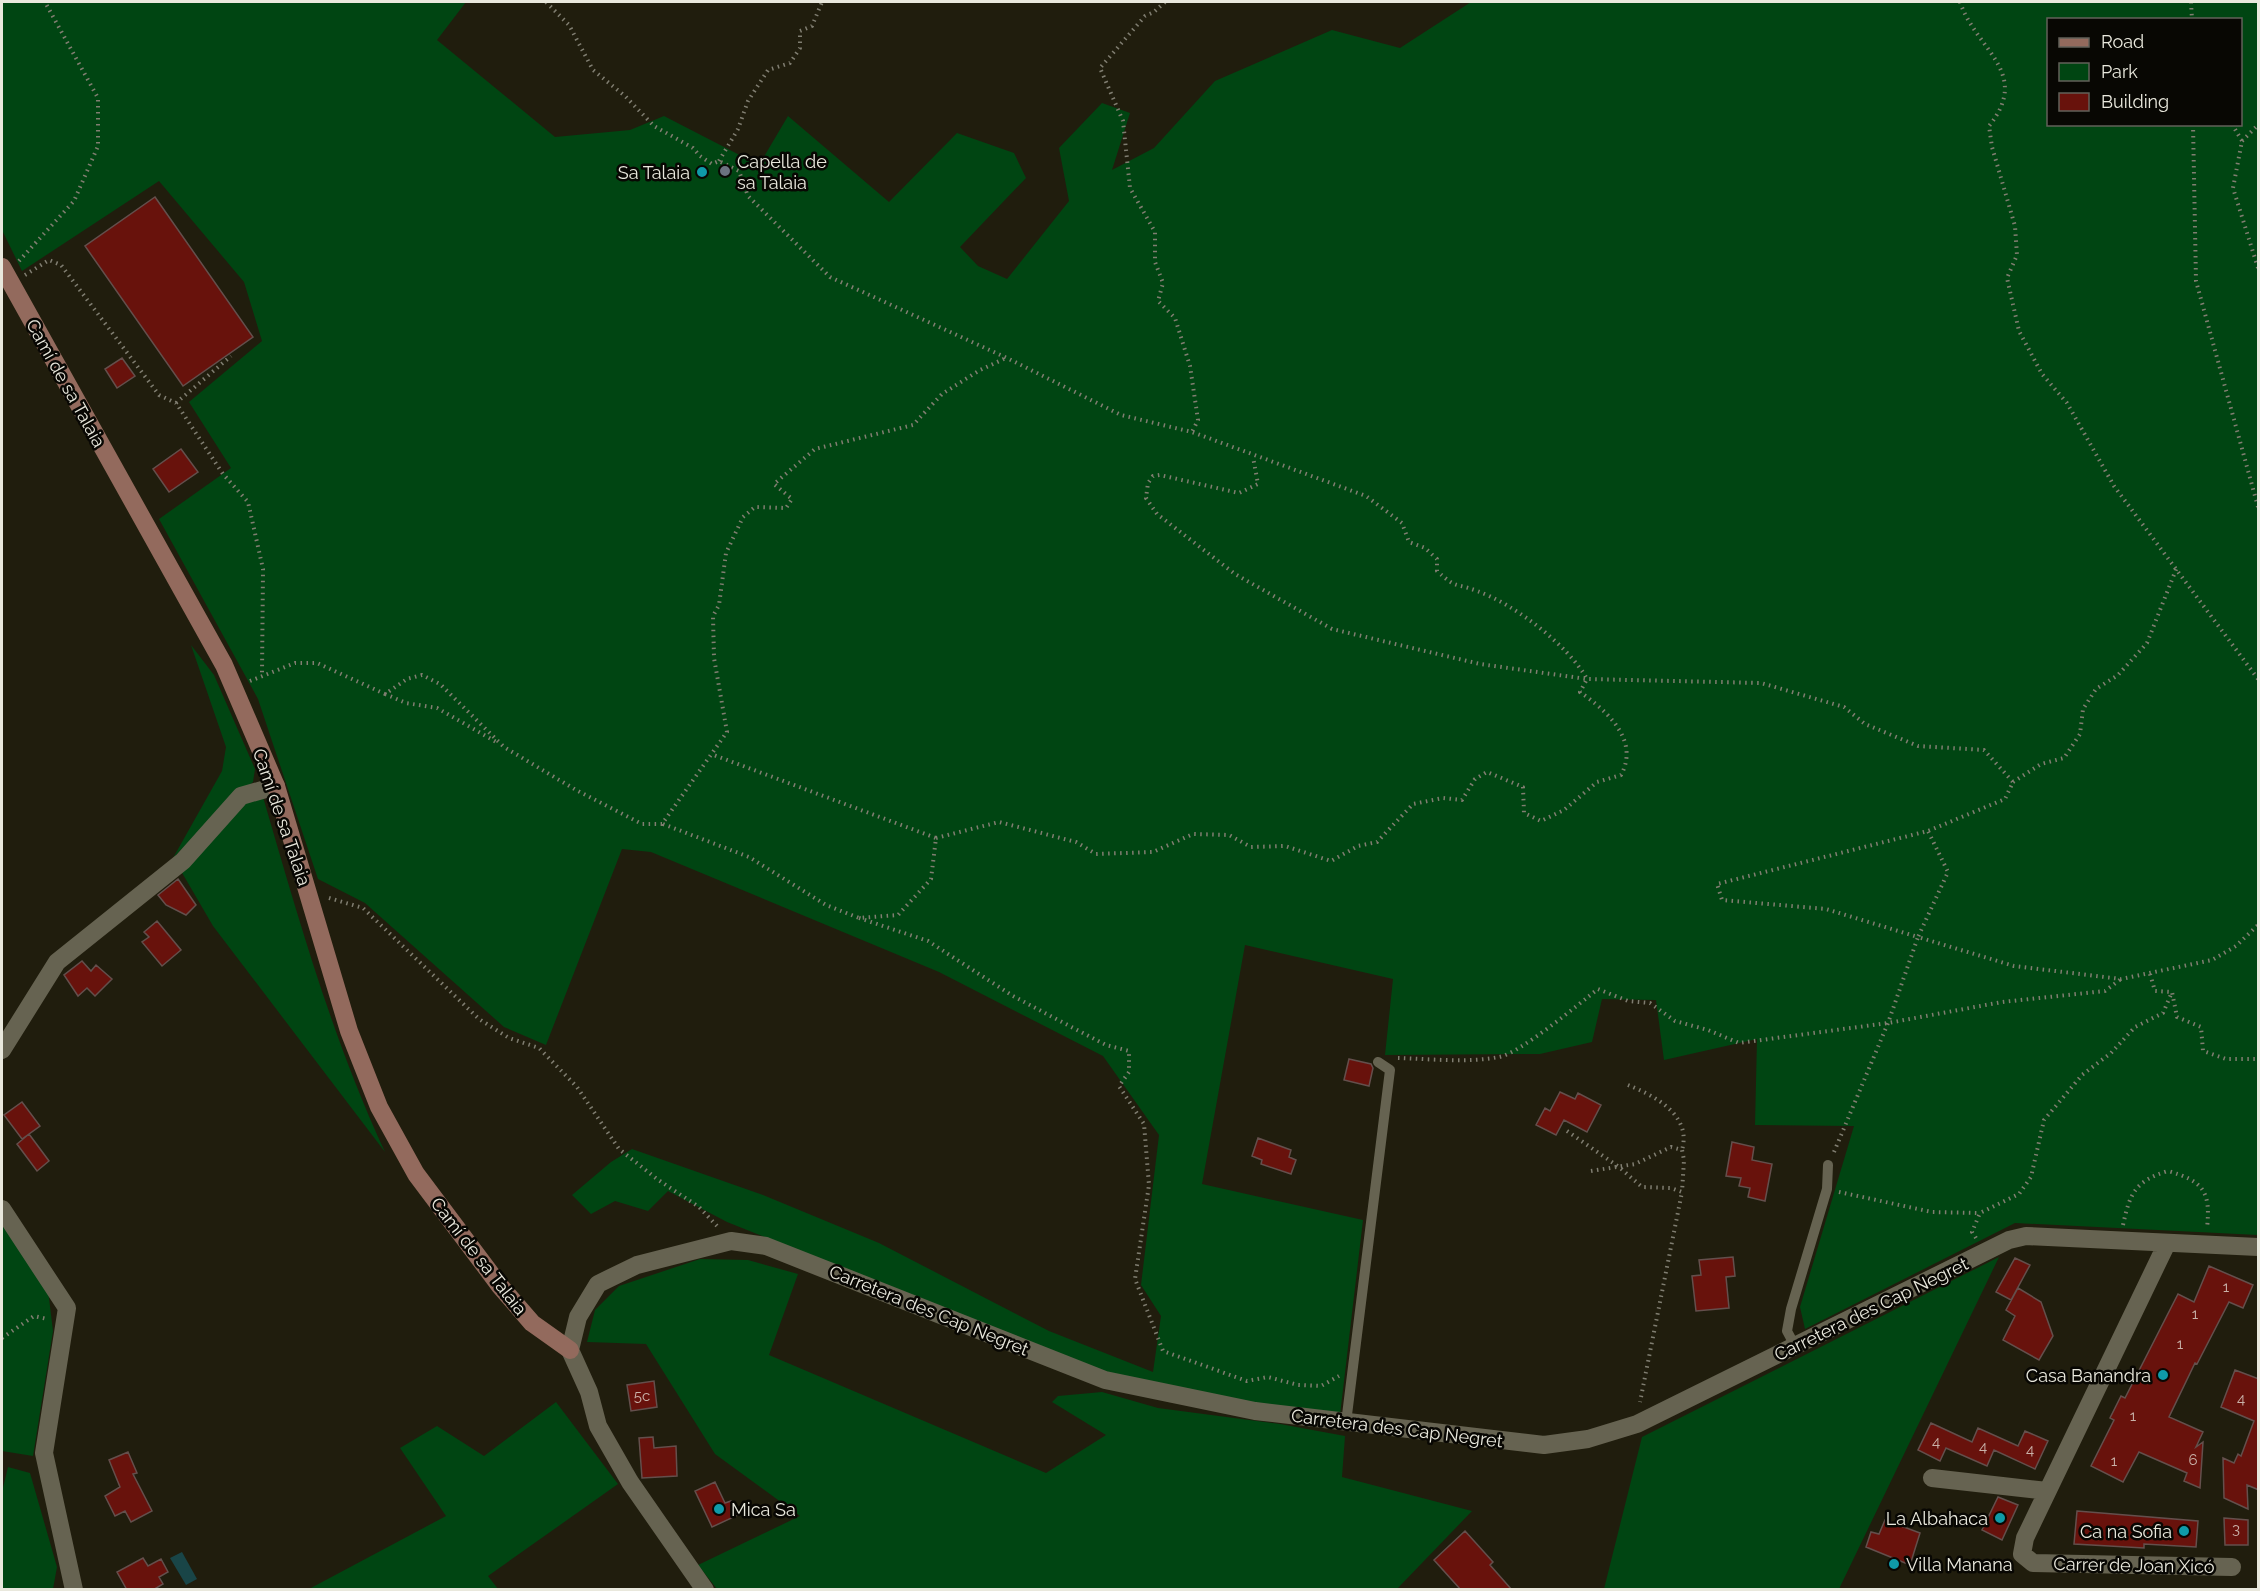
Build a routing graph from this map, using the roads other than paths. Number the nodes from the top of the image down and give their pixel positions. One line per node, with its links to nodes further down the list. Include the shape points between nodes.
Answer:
1 (6, 275): 2 (street, Camí de sa Talaia, via 219,654)
2 (276, 786): 3 (street, via 242,796 183,861 57,962); 10 (street, Camí de sa Talaia, via 349,1031 379,1107 416,1174 532,1323)
3 (2, 1050)
4 (1378, 1062): 11 (lane, via 1390,1070)
5 (1828, 1165): 9 (lane, via 1827,1189 1791,1309 1788,1331)
6 (2, 1209): 15 (street, via 68,1308 44,1453)
7 (2167, 1244): 8 (street, Carretera des Cap Negret); 9 (street, Carretera des Cap Negret, via 2026,1236 2009,1240); 13 (street, Carrer de Joan Xicó)
8 (2259, 1247)
9 (1795, 1346): 11 (street, Carretera des Cap Negret, via 1645,1420 1588,1439 1545,1444)
10 (570, 1350): 11 (street, Carretera des Cap Negret, via 578,1317 598,1284 637,1265 731,1241 766,1246 1105,1380 1255,1411); 16 (street, via 589,1392 598,1426 630,1482)
11 (1346, 1424)
12 (1932, 1478): 13 (street)
13 (2047, 1491): 14 (street, Carrer de Joan Xicó, via 2025,1538 2022,1554 2033,1563)
14 (2232, 1567)
15 (74, 1590)
16 (705, 1590)

